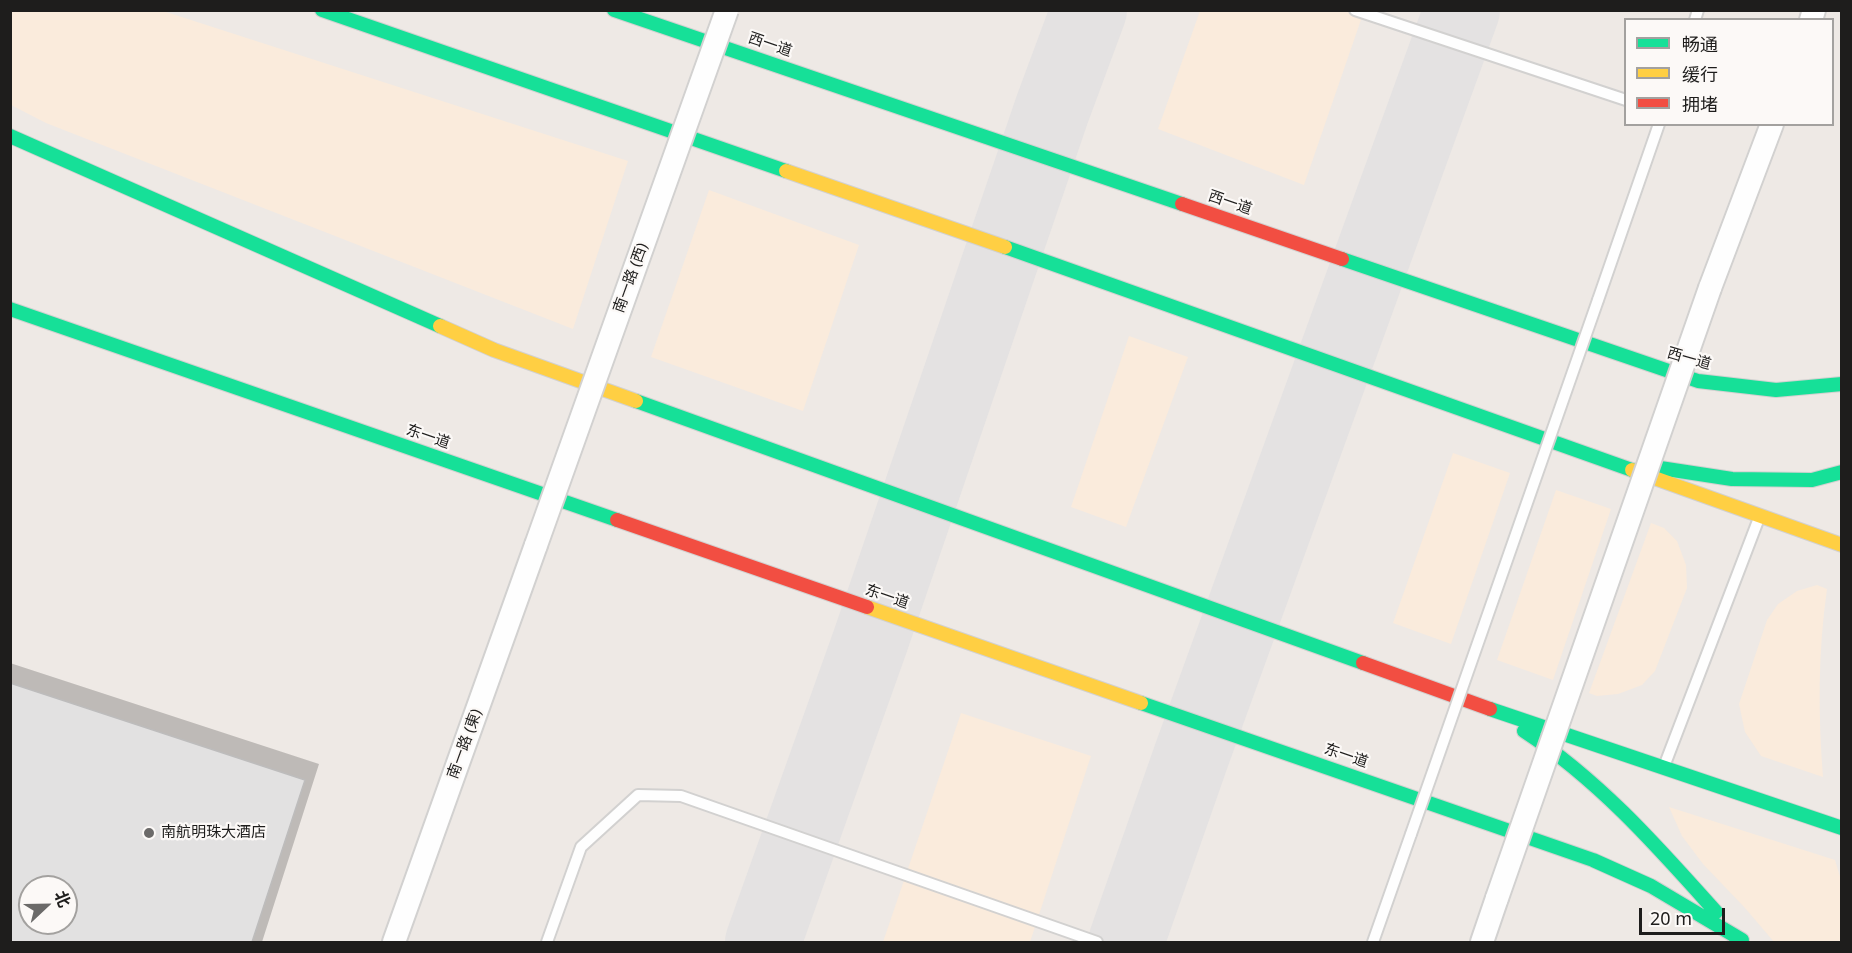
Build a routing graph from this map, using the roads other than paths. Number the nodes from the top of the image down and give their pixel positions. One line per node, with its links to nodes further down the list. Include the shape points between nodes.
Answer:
1 (322, 10): 11 (main road)
2 (614, 10): 10 (main road, 西一道, via 1698,381 1776,390)
3 (727, 10): 14 (street, 南一路 (西), bridge)
4 (1354, 10): 5 (lane)
5 (1624, 99)
6 (1658, 126): 23 (lane, bridge)
7 (1771, 126): 24 (street, bridge, via 1710,288)
8 (10, 136): 16 (main road, via 494,350)
9 (10, 309): 19 (main road, 东一道, via 1593,860 1651,886)
10 (1842, 384)
11 (1609, 460): 12 (main road, via 1732,479 1812,480); 13 (main road)
12 (1842, 472)
13 (1760, 515): 15 (main road); 17 (lane)
14 (536, 545): 20 (street, 南一路 (東))
15 (1842, 545)
16 (1479, 705): 17 (main road); 19 (main road, via 1536,738 1591,781)
17 (1664, 767): 18 (main road)
18 (1842, 828)
19 (1743, 941)
20 (394, 942)
21 (547, 942): 22 (lane, via 581,847 638,795 681,796)
22 (1097, 942)
23 (1373, 942)
24 (1482, 942)

